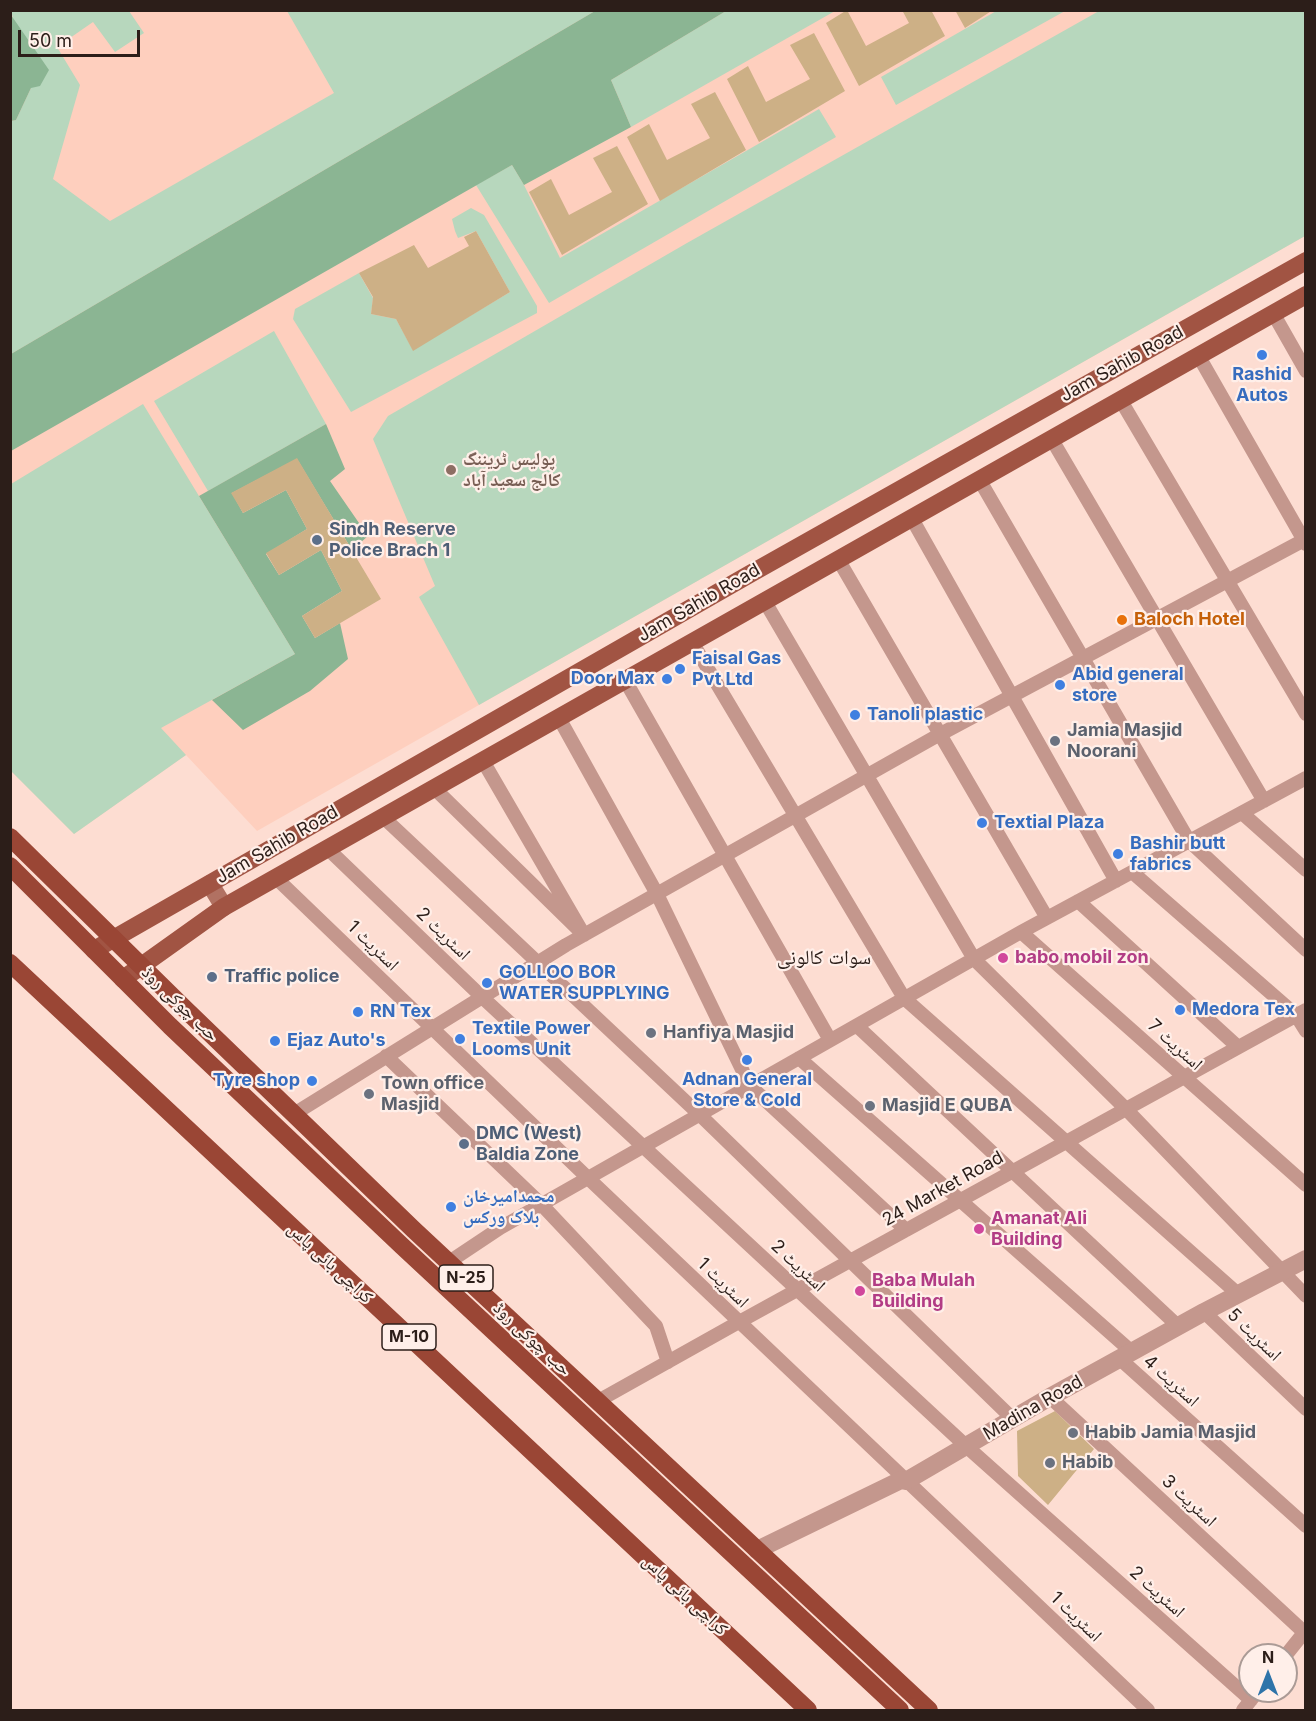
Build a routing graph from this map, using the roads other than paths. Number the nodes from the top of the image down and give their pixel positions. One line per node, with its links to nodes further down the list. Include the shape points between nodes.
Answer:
1 (1305, 261): 39 (main road, Jam Sahib Road)
2 (1305, 295): 3 (main road, Jam Sahib Road)
3 (1273, 313): 4 (main road, Jam Sahib Road); 5 (street)
4 (1198, 355): 6 (main road, Jam Sahib Road); 10 (street)
5 (1305, 371)
6 (1120, 399): 7 (main road, Jam Sahib Road); 12 (street)
7 (1051, 438): 8 (main road, Jam Sahib Road); 14 (street)
8 (979, 479): 9 (main road, Jam Sahib Road); 16 (street)
9 (911, 517): 11 (main road, Jam Sahib Road); 18 (street)
10 (1305, 541): 12 (street)
11 (838, 558): 13 (main road, Jam Sahib Road); 21 (street)
12 (1227, 581): 14 (street); 19 (street)
13 (764, 600): 15 (main road, Jam Sahib Road); 23 (street)
14 (1157, 618): 16 (street); 26 (street)
15 (692, 642): 17 (main road, Jam Sahib Road); 28 (street)
16 (1082, 658): 18 (street); 31 (street)
17 (625, 680): 20 (main road, Jam Sahib Road); 33 (street)
18 (1012, 696): 21 (street); 38 (street)
19 (1305, 714)
20 (558, 717): 22 (main road, Jam Sahib Road); 40 (street)
21 (940, 734): 23 (street); 43 (street)
22 (483, 761): 25 (main road, Jam Sahib Road); 45 (street)
23 (867, 775): 28 (street); 49 (street)
24 (1302, 784): 26 (street)
25 (434, 788): 29 (main road, Jam Sahib Road); 45 (street)
26 (1264, 801): 27 (street)
27 (1242, 813): 31 (street); 35 (street)
28 (796, 816): 33 (street); 55 (street)
29 (383, 817): 32 (main road, Jam Sahib Road); 51 (street)
30 (10, 837): 46 (highway, حب چوکی روڈ / N-25)
31 (1189, 841): 36 (street); 48 (street)
32 (328, 849): 37 (main road, Jam Sahib Road); 54 (street, اسٹریٹ 2)
33 (725, 855): 40 (street); 60 (street)
34 (10, 866): 47 (highway, حب چوکی روڈ / N-25)
35 (1305, 870)
36 (1132, 872): 38 (street); 56 (street)
37 (276, 878): 42 (main road, Jam Sahib Road); 58 (street, اسٹریٹ 1)
38 (1116, 881): 41 (street)
39 (210, 884): 42 (main road); 46 (main road, Jam Sahib Road)
40 (657, 894): 45 (street); 65 (street)
41 (1078, 901): 43 (street); 61 (street)
42 (224, 907): 52 (main road, Jam Sahib Road)
43 (1047, 918): 44 (street)
44 (1021, 932): 49 (street); 64 (street, اسٹریٹ 7)
45 (584, 935): 51 (street)
46 (114, 939): 47 (main road, Jam Sahib Road); 52 (highway, حب چوکی روڈ / N-25)
47 (94, 950): 53 (highway, حب چوکی روڈ / N-25)
48 (1305, 950)
49 (974, 959): 55 (street); 66 (street)
50 (10, 963): 99 (highway, کراچی بائی پاس / M-10)
51 (538, 963): 54 (street); 68 (street)
52 (142, 966): 53 (main road, Jam Sahib Road); 67 (highway, حب چوکی روڈ / N-25)
53 (123, 979): 100 (highway, حب چوکی روڈ / N-25, via 384,1230)
54 (482, 997): 58 (street); 70 (street, اسٹریٹ 2)
55 (904, 998): 57 (street); 69 (street)
56 (1301, 1012): 59 (street); 61 (street, 24 Market Road)
57 (857, 1026): 60 (street); 71 (street)
58 (432, 1028): 62 (street); 72 (street, اسٹریٹ 1)
59 (1305, 1031)
60 (831, 1040): 63 (street)
61 (1238, 1047): 64 (street, 24 Market Road)
62 (386, 1056): 67 (street); 75 (street)
63 (799, 1058): 65 (street); 74 (street, اسٹریٹ 4)
64 (1184, 1077): 66 (street, 24 Market Road); 73 (street, اسٹریٹ 7)
65 (750, 1086): 68 (street); 76 (street)
66 (1126, 1109): 69 (street, 24 Market Road); 80 (street)
67 (294, 1114): 79 (highway, حب چوکی روڈ / N-25)
68 (700, 1115): 70 (street); 78 (street)
69 (1066, 1142): 71 (street, 24 Market Road); 82 (street)
70 (643, 1147): 72 (street); 81 (street, اسٹریٹ 2)
71 (1013, 1172): 74 (street, 24 Market Road); 86 (street)
72 (588, 1178): 75 (street); 85 (street, اسٹریٹ 1)
73 (1305, 1185)
74 (960, 1200): 76 (street, 24 Market Road); 87 (street, اسٹریٹ 4)
75 (541, 1204): 79 (street); 88 (street, via 656,1326)
76 (906, 1230): 78 (street, 24 Market Road)
77 (1305, 1258): 80 (street, Madina Road)
78 (850, 1261): 81 (street, 24 Market Road); 92 (street)
79 (449, 1262): 90 (highway, حب چوکی روڈ / N-25)
80 (1281, 1271): 82 (street, Madina Road); 83 (street)
81 (797, 1290): 85 (street, 24 Market Road); 93 (street, اسٹریٹ 2)
82 (1238, 1294): 84 (street, Madina Road)
83 (1305, 1296)
84 (1204, 1312): 86 (street, Madina Road); 91 (street, اسٹریٹ 5)
85 (739, 1322): 88 (street, 24 Market Road); 94 (street, اسٹریٹ 1)
86 (1178, 1326): 87 (street, Madina Road)
87 (1126, 1355): 89 (street, Madina Road); 95 (street, اسٹریٹ 4)
88 (668, 1362): 90 (street, 24 Market Road)
89 (1050, 1397): 92 (street, Madina Road); 97 (street, اسٹریٹ 3)
90 (598, 1401): 96 (highway, حب چوکی روڈ / N-25)
91 (1305, 1409)
92 (1013, 1419): 93 (street, Madina Road)
93 (966, 1446): 94 (street, Madina Road); 98 (street, اسٹریٹ 2)
94 (906, 1481): 96 (street, Madina Road, via 901,1480); 102 (street, اسٹریٹ 1)
95 (1305, 1526)
96 (757, 1550): 101 (highway, حب چوکی روڈ / N-25)
97 (1305, 1632)
98 (1238, 1689)
99 (808, 1710)
100 (900, 1710)
101 (929, 1710)
102 (1148, 1710)

